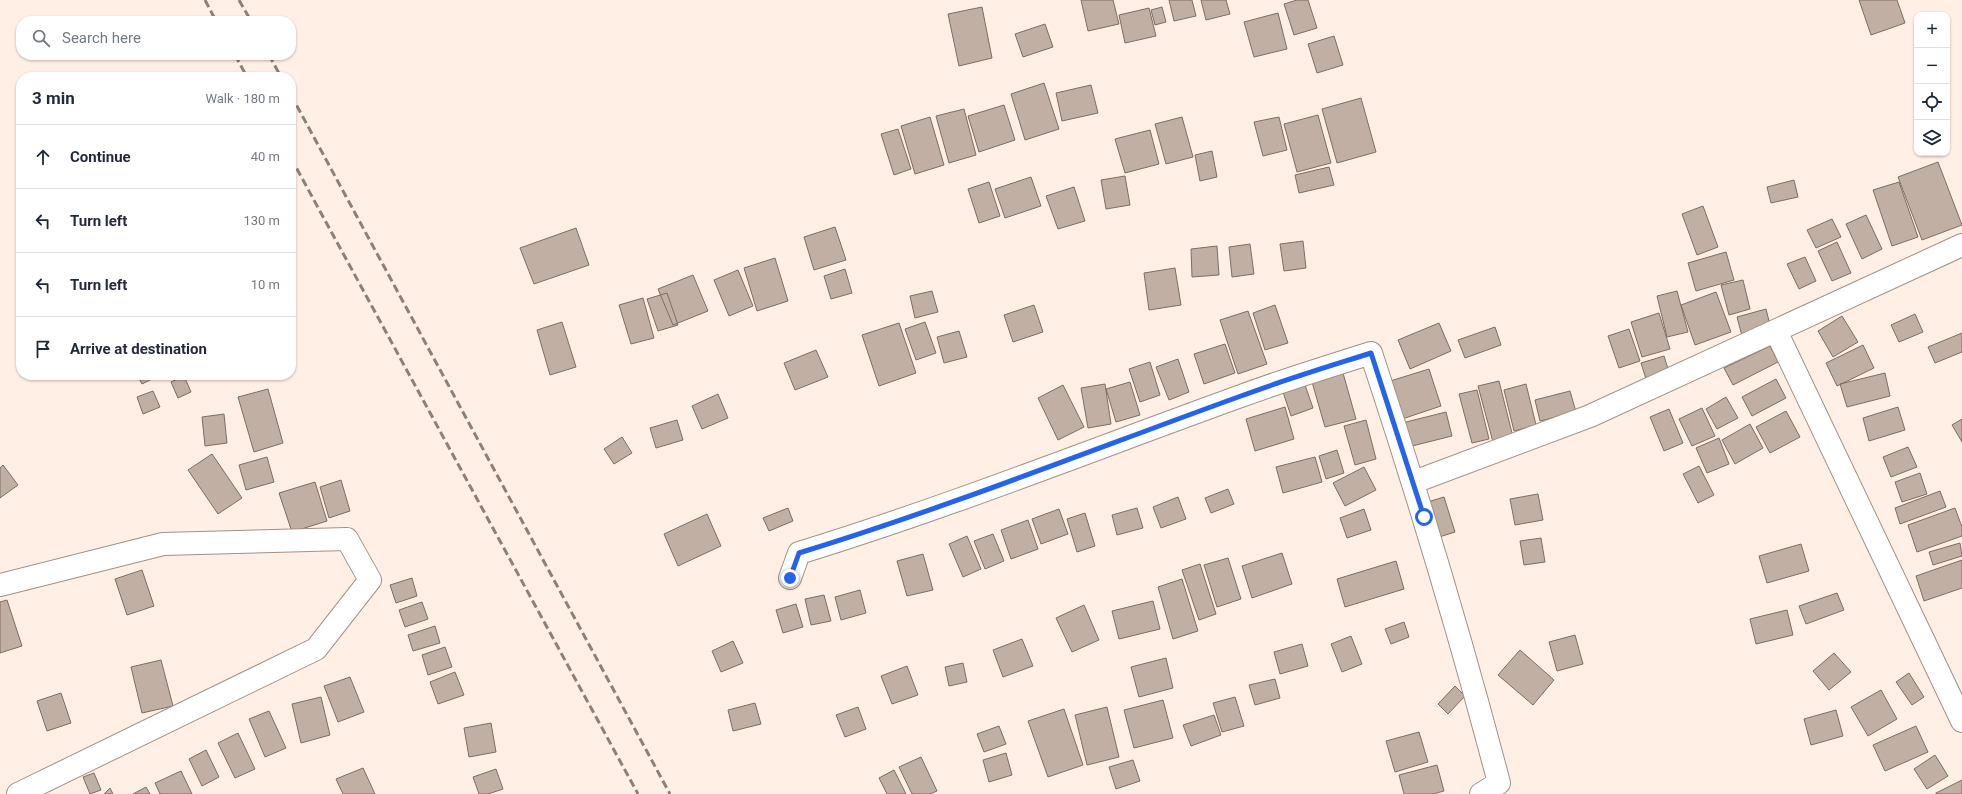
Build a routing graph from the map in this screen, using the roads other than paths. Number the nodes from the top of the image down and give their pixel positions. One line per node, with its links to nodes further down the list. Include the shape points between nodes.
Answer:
1 (1962, 245): 2 (street)
2 (1776, 331): 3 (street, via 1590,416); 6 (street)
3 (1414, 482): 4 (street, via 1371,353 1242,395 1039,471 870,531 799,553); 8 (street, via 1468,664 1499,783)
4 (790, 578)
5 (0, 586): 7 (street, via 163,544 347,539 370,580 316,649)
6 (1962, 721)
7 (18, 794)
8 (1481, 794)

